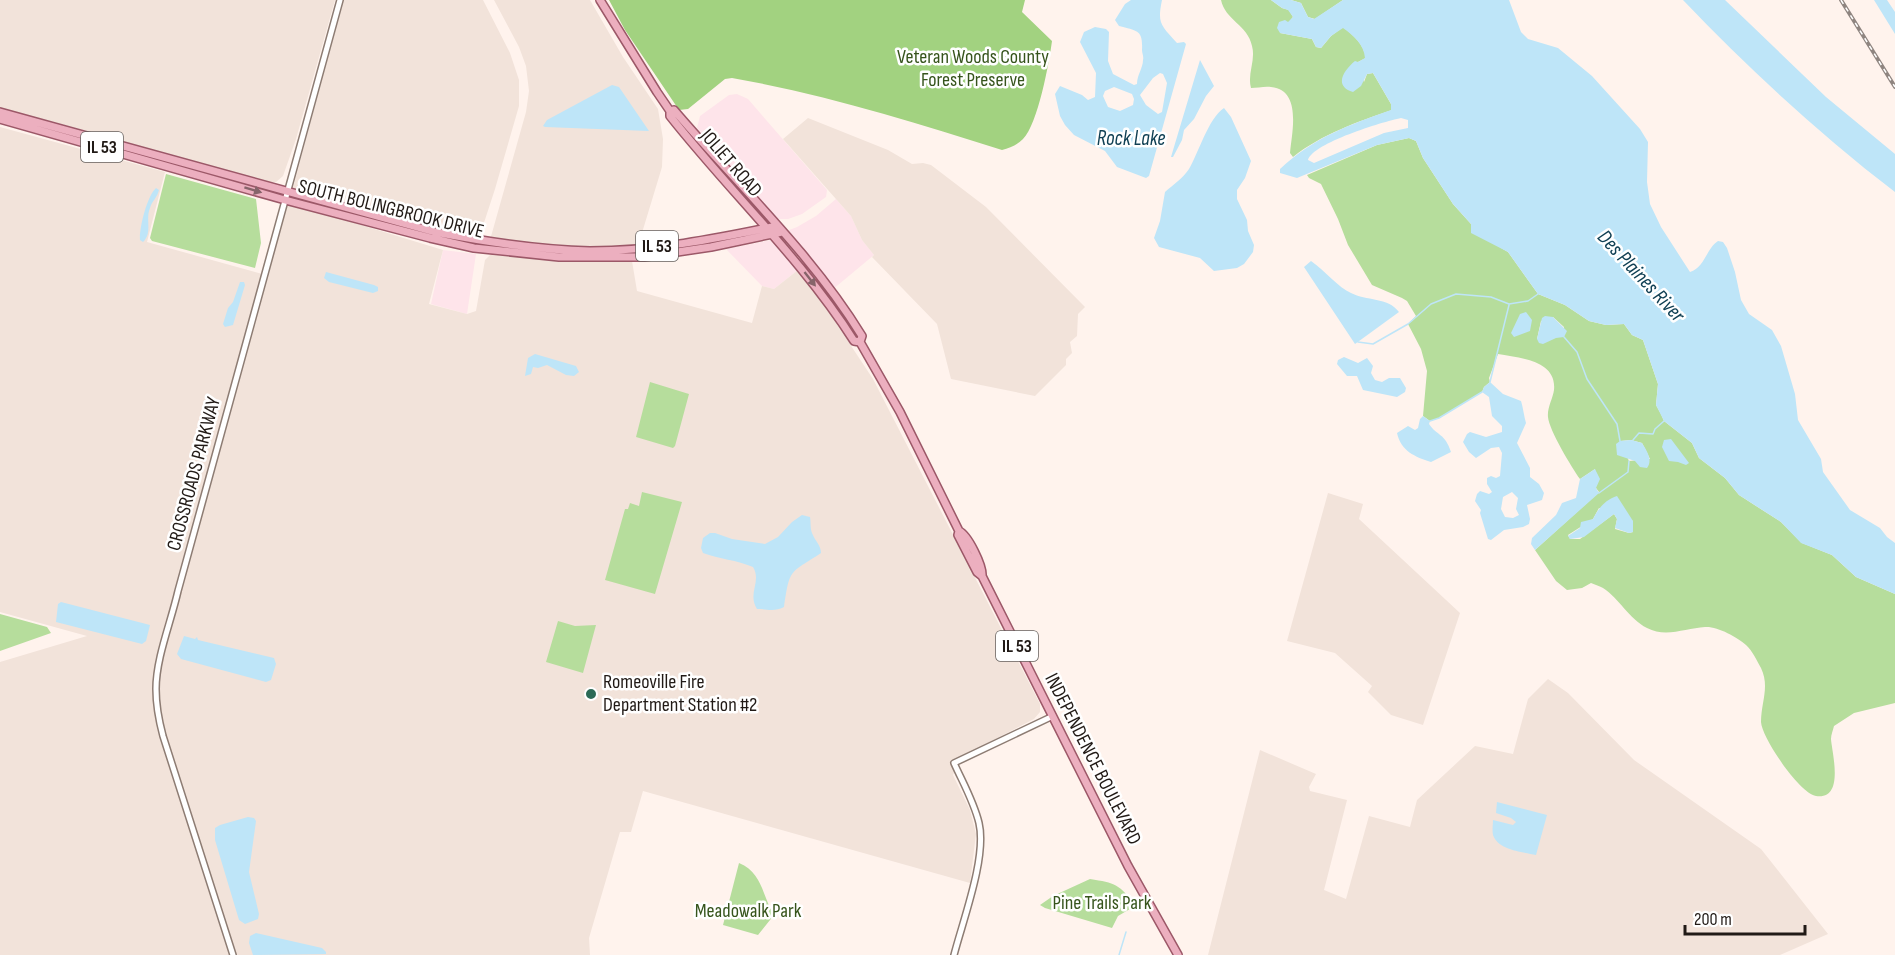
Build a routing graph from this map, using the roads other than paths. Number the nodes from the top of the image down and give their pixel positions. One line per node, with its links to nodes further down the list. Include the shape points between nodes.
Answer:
1 (340, 0): 6 (street, CROSSROADS PARKWAY)
2 (600, 0): 3 (main road, JOLIET ROAD)
3 (670, 111): 8 (main road, JOLIET ROAD, via 690,141); 9 (main road, JOLIET ROAD, via 674,110)
4 (0, 112): 6 (main road, SOUTH BOLINGBROOK DRIVE / IL 53)
5 (0, 119): 7 (main road, SOUTH BOLINGBROOK DRIVE / IL 53, one-way to 7)
6 (287, 192): 7 (street, CROSSROADS PARKWAY); 8 (main road, SOUTH BOLINGBROOK DRIVE / IL 53, via 435,232 545,249 640,248)
7 (285, 200): 10 (main road, SOUTH BOLINGBROOK DRIVE / IL 53, via 474,248 548,256 658,256); 13 (street, CROSSROADS PARKWAY, via 156,687 163,736)
8 (766, 228): 9 (main road, SOUTH BOLINGBROOK DRIVE / IL 53); 10 (main road, JOLIET ROAD)
9 (780, 229): 10 (main road, SOUTH BOLINGBROOK DRIVE / IL 53); 11 (main road, INDEPENDENCE BOULEVARD / IL 53, via 839,301 862,336)
10 (772, 235): 11 (main road, INDEPENDENCE BOULEVARD / IL 53, one-way to 11, via 810,279 854,341)
11 (860, 342): 12 (main road, INDEPENDENCE BOULEVARD / IL 53, via 900,412 959,531 958,536)
12 (1053, 716): 14 (street, via 954,763 974,806 981,838); 15 (main road, INDEPENDENCE BOULEVARD / IL 53, via 1141,892)
13 (233, 955)
14 (954, 955)
15 (1178, 955)

